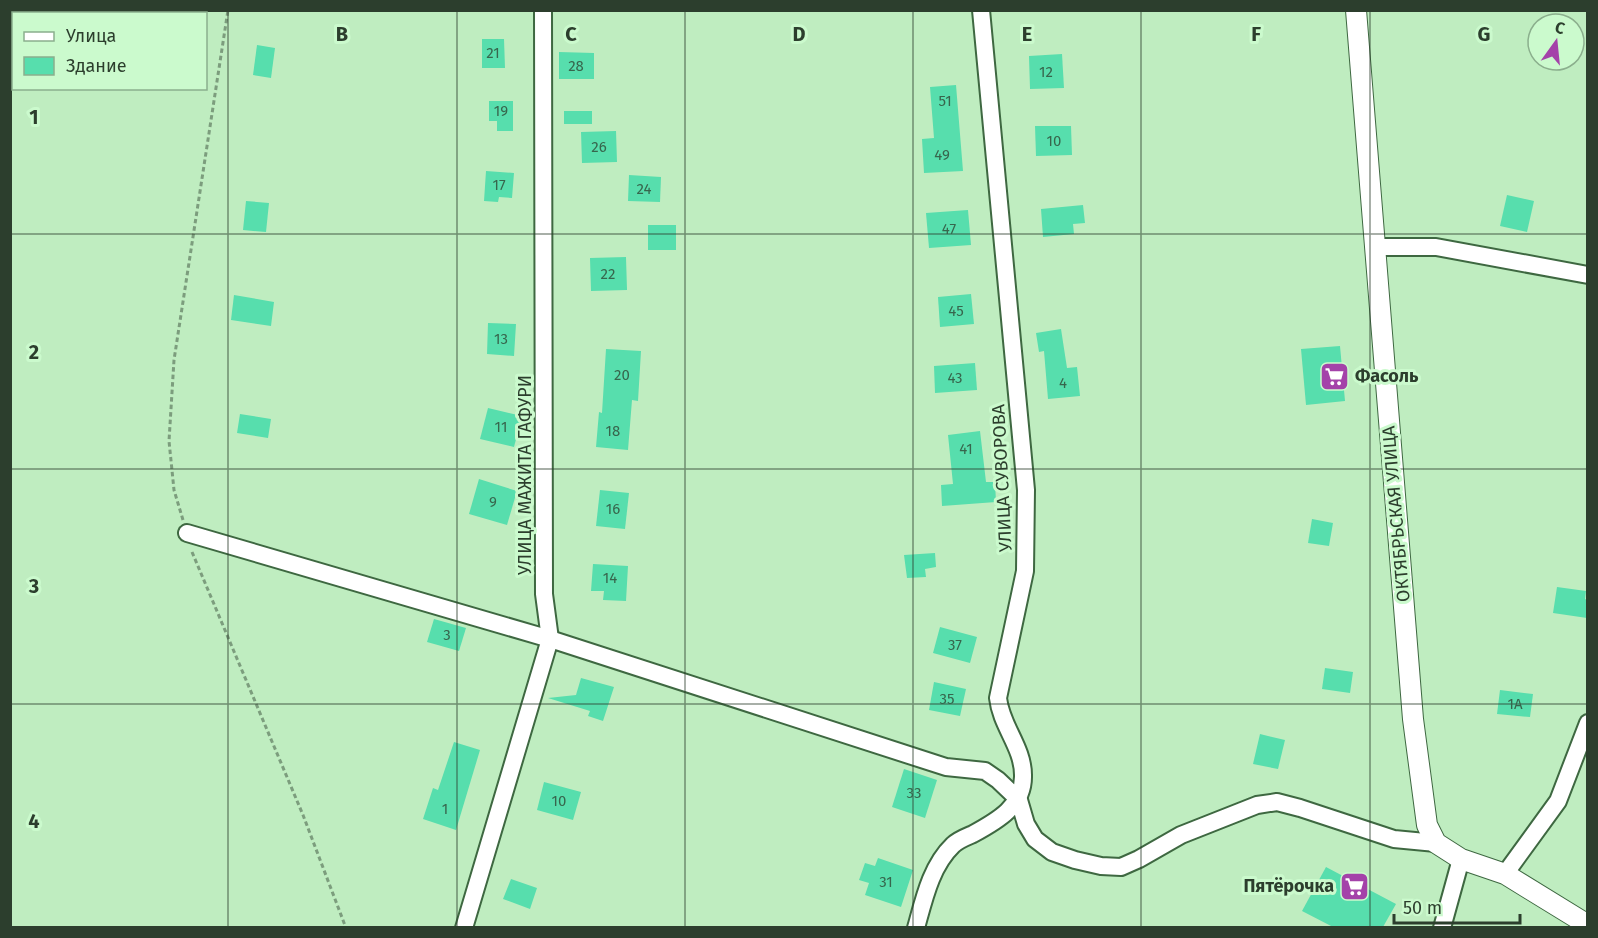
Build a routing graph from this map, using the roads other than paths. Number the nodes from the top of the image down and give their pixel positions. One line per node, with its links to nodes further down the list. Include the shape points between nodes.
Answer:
1 (543, 10): 7 (street, УЛИЦА МАЖИТА ГАФУРИ, via 544,594)
2 (981, 10): 9 (street, УЛИЦА СУВОРОВА, via 1026,490 1025,571 998,698 1000,712 1023,763)
3 (1356, 10): 4 (street, ОКТЯБРЬСКАЯ УЛИЦА)
4 (1375, 247): 5 (street, via 1436,247); 10 (street, ОКТЯБРЬСКАЯ УЛИЦА, via 1413,718 1427,825)
5 (1587, 275)
6 (187, 533): 7 (street)
7 (550, 639): 9 (street, via 946,767 985,771); 14 (street, УЛИЦА МАЖИТА ГАФУРИ)
8 (1587, 723): 12 (street, via 1558,801)
9 (1019, 800): 10 (street, via 1035,840 1052,852 1101,866 1121,867 1181,835 1257,805 1277,802 1394,839); 15 (street, via 987,826 954,843 940,860)
10 (1436, 843): 11 (street)
11 (1461, 859): 12 (street); 16 (street)
12 (1505, 874): 13 (street)
13 (1587, 925)
14 (464, 927)
15 (916, 927)
16 (1442, 927)

